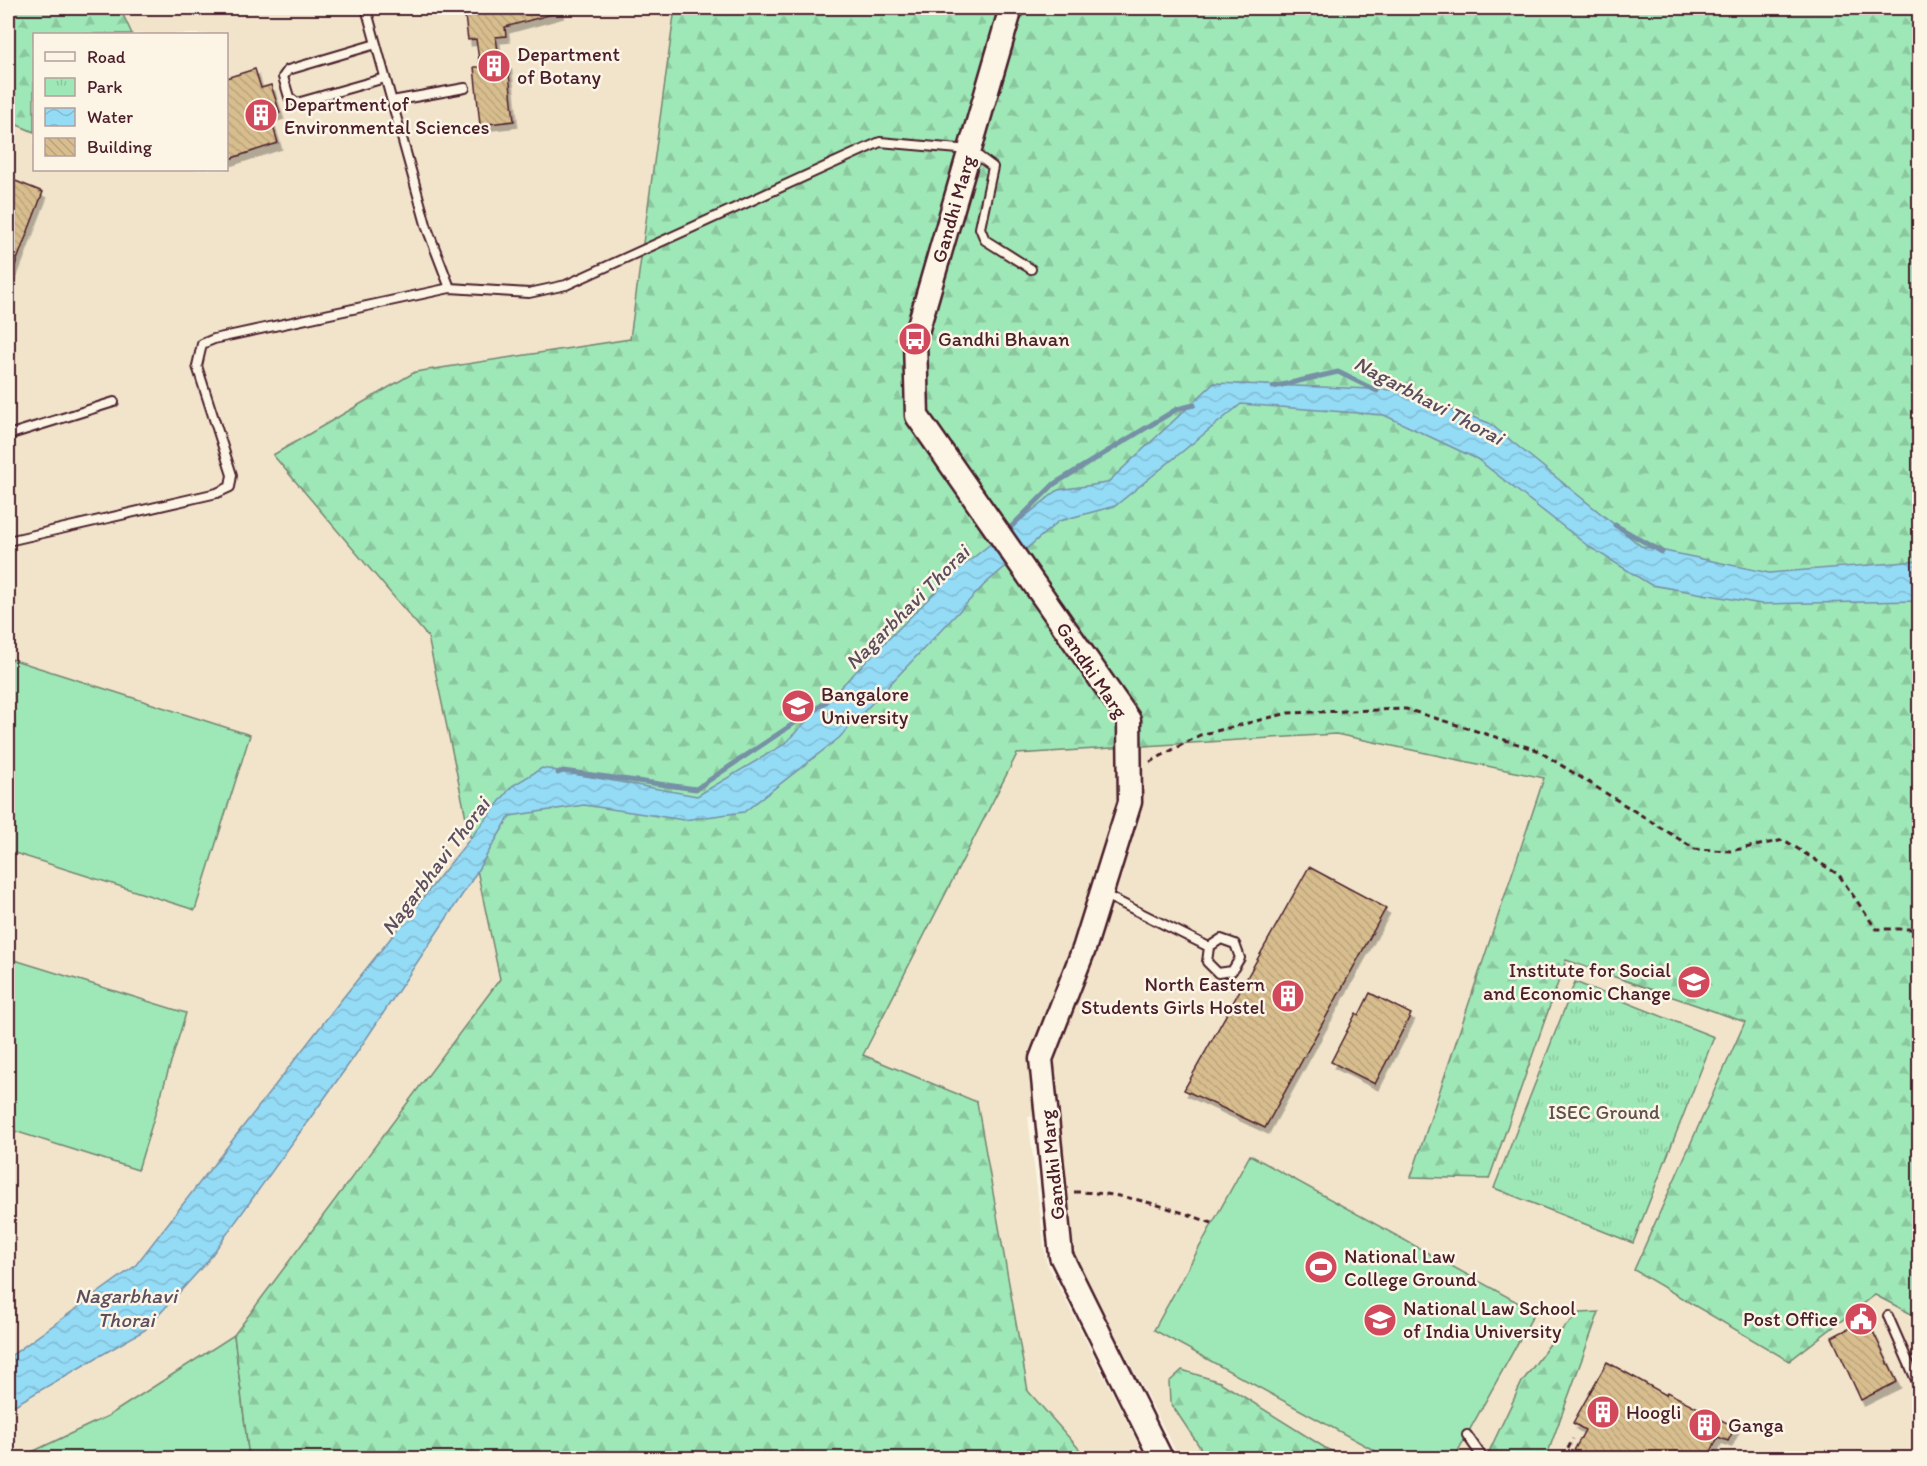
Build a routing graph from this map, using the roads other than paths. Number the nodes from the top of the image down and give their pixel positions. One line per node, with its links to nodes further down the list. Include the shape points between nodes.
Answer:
1 (366, 8): 3 (lane)
2 (1011, 8): 7 (main road, Gandhi Marg)
3 (376, 44): 4 (lane); 4 (lane, via 288,70 284,77 289,96 297,103)
4 (385, 78): 6 (lane)
5 (465, 88): 6 (lane)
6 (392, 101): 9 (lane, via 427,228)
7 (970, 150): 8 (lane, via 993,167 980,228 985,240); 9 (lane, via 880,142 566,285 530,293); 13 (main road, Gandhi Marg, via 915,339 917,416 1128,720 1130,802)
8 (1031, 269)
9 (450, 288): 12 (lane, via 202,344 197,366 232,475 230,487)
10 (114, 402): 11 (lane)
11 (8, 435)
12 (8, 541)
13 (1101, 894): 14 (lane); 18 (main road, Gandhi Marg, via 1041,1059 1061,1256)
14 (1209, 947): 14 (lane, via 1221,939 1235,944 1240,958 1232,971 1218,973 1207,962)
15 (1888, 1316): 16 (lane)
16 (1920, 1389)
17 (1467, 1435): 19 (lane)
18 (1161, 1458)
19 (1483, 1458)

